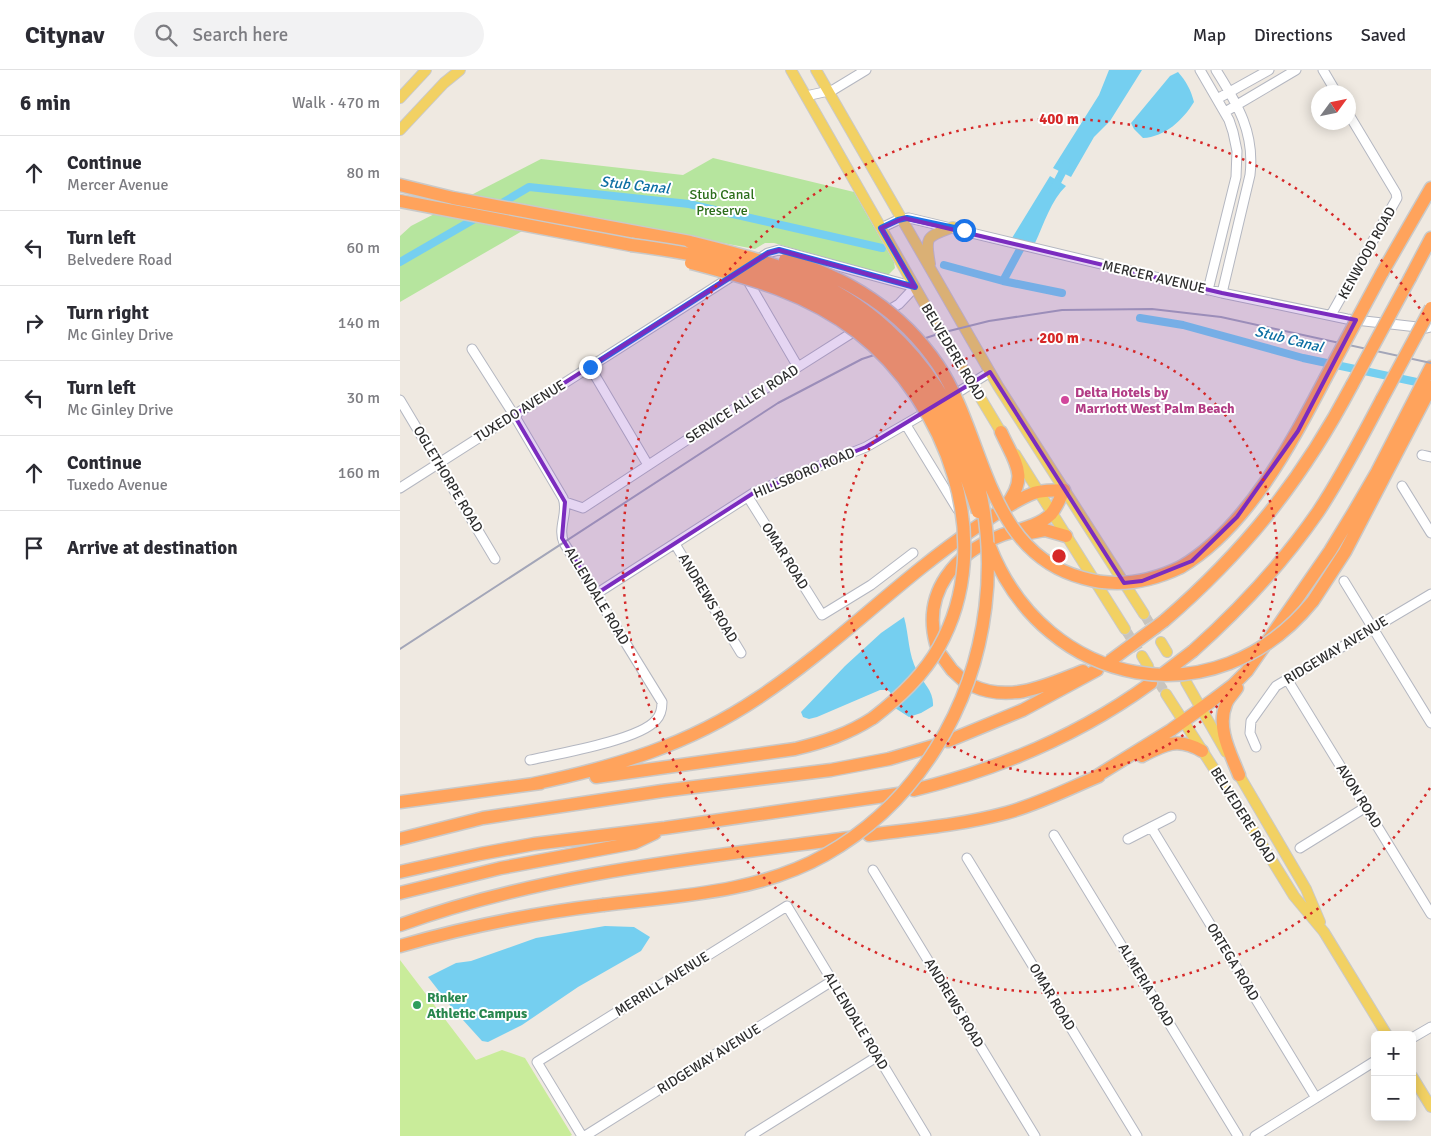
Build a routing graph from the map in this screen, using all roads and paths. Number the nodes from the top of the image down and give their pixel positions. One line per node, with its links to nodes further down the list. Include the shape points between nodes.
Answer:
1 (426, 70): 15 (main road)
2 (460, 70): 20 (main road)
3 (791, 70): 14 (main road, BELVEDERE ROAD)
4 (816, 70): 12 (main road, BELVEDERE ROAD)
5 (866, 70): 12 (street)
6 (1200, 70): 16 (street)
7 (1216, 70): 13 (street)
8 (1269, 70): 13 (street)
9 (1296, 70): 17 (street)
10 (1323, 70): 11 (street)
11 (1332, 85)
12 (828, 91): 14 (street); 24 (main road, BELVEDERE ROAD)
13 (1230, 92): 16 (street); 17 (street)
14 (806, 96): 26 (main road, BELVEDERE ROAD)
15 (400, 98)
16 (1217, 99): 18 (street)
17 (1237, 104): 18 (street); 34 (street, via 1249,137 1252,163)
18 (1225, 112): 33 (street, via 1235,138 1238,164)
19 (1356, 126): 36 (street, KENWOOD ROAD, via 1398,198)
20 (400, 130)
21 (400, 185): 28 (highway, via 453,198)
22 (1431, 188): 28 (highway, bridge, via 1298,431 1263,484 1218,538 1200,554 1181,567 1154,578 1122,584 1079,578 1050,564 1025,545 1007,521 993,492 952,389 928,352 898,319 859,290 828,274 768,256)
23 (400, 201): 29 (highway)
24 (901, 218): 25 (street, MERCER AVENUE); 26 (street); 31 (main road, BELVEDERE ROAD)
25 (953, 227): 31 (main road, via 934,234 928,240); 33 (street, MERCER AVENUE)
26 (881, 228): 32 (main road, BELVEDERE ROAD)
27 (1431, 238): 77 (highway, bridge, via 1322,439 1276,506 1224,566 1164,621)
28 (690, 242): 119 (highway, bridge, via 762,260 812,279 857,306 886,328 907,350 946,403 961,431 981,494 988,562 980,636 961,699 919,773 897,799 844,844 810,863 766,880 714,891 561,910)
29 (631, 245): 45 (highway, bridge, via 722,261 789,281 838,305 860,320 900,358 941,417 992,550 1026,608 1065,643 1114,668 1147,674 1208,670 1240,660 1271,642 1294,623 1313,601 1345,552); 95 (highway, bridge, via 790,293 814,304 858,333 884,357 915,395 932,423 948,461 959,500 964,548 960,588 952,620 932,658 904,692 872,718 843,735 795,749)
30 (741, 270): 32 (street, TUXEDO AVENUE, via 779,250); 39 (street, TUXEDO AVENUE); 40 (street)
31 (932, 273): 42 (main road, BELVEDERE ROAD)
32 (915, 287): 40 (street, SERVICE ALLEY ROAD, via 899,304); 43 (main road, BELVEDERE ROAD)
33 (1208, 290): 34 (street, MERCER AVENUE)
34 (1222, 293): 36 (street, MERCER AVENUE)
35 (1431, 308): 80 (highway, bridge, via 1329,495 1294,545 1253,593 1193,651)
36 (1332, 315): 37 (street, MERCER AVENUE)
37 (1431, 327)
38 (472, 349): 47 (street)
39 (590, 367): 47 (street, TUXEDO AVENUE); 51 (street)
40 (798, 367): 51 (street, SERVICE ALLEY ROAD)
41 (1431, 367): 45 (highway)
42 (990, 372): 43 (street, HILLSBORO ROAD); 54 (main road, BELVEDERE ROAD)
43 (972, 384): 48 (street, HILLSBORO ROAD); 49 (main road, BELVEDERE ROAD)
44 (1431, 387): 45 (highway)
45 (1420, 398): 79 (highway, via 1340,535)
46 (400, 400): 50 (street, OGLETHORPE ROAD)
47 (514, 415): 50 (street, TUXEDO AVENUE); 57 (street)
48 (906, 425): 56 (street, HILLSBORO ROAD, via 866,448); 58 (street)
49 (1001, 432): 55 (main road, BELVEDERE ROAD); 59 (highway, via 1019,477 1018,486)
50 (438, 463): 53 (street, TUXEDO AVENUE); 66 (street, OGLETHORPE ROAD)
51 (648, 465): 57 (street, SERVICE ALLEY ROAD, via 582,508)
52 (1402, 486): 61 (street)
53 (400, 488)
54 (1064, 490): 55 (highway); 60 (highway); 70 (main road, BELVEDERE ROAD)
55 (1039, 492): 59 (highway); 60 (main road, BELVEDERE ROAD)
56 (748, 497): 63 (street, HILLSBORO ROAD); 65 (street, OMAR ROAD, via 822,616)
57 (565, 502): 68 (street, ALLENDALE ROAD, via 562,538)
58 (958, 510)
59 (1003, 510): 95 (highway, via 959,538 792,675 728,717 639,757)
60 (1052, 513): 62 (main road, BELVEDERE ROAD); 64 (highway)
61 (1431, 533)
62 (1066, 536): 64 (highway, via 1037,530); 72 (main road, BELVEDERE ROAD)
63 (675, 544): 68 (street, HILLSBORO ROAD); 75 (street, ANDREWS ROAD)
64 (976, 548): 77 (highway, via 958,561 941,585 934,604 933,618 939,650 952,670 969,683 997,693 1024,692)
65 (913, 553)
66 (495, 558)
67 (1344, 581): 71 (street)
68 (596, 594): 92 (street, ALLENDALE ROAD, via 662,702 662,711 655,722 629,737)
69 (1431, 594): 71 (street, RIDGEWAY AVENUE)
70 (1144, 614)
71 (1373, 628): 81 (street, RIDGEWAY AVENUE); 87 (street)
72 (1125, 629)
73 (1161, 642): 74 (main road)
74 (1167, 652)
75 (741, 653)
76 (1142, 656): 78 (main road)
77 (1102, 664): 88 (highway, via 1023,710)
78 (1148, 666)
79 (1247, 671): 85 (highway, via 1227,690); 93 (highway, via 1228,701 1223,719 1225,736)
80 (1164, 673)
81 (1287, 679): 90 (street, RIDGEWAY AVENUE, via 1276,686 1251,721 1250,733); 99 (street, AVON ROAD)
82 (1151, 682): 96 (highway, via 1060,738 967,775)
83 (1186, 682): 85 (main road, BELVEDERE ROAD)
84 (1166, 694): 86 (main road, BELVEDERE ROAD)
85 (1200, 708): 86 (highway); 93 (main road, BELVEDERE ROAD)
86 (1183, 721): 91 (main road, BELVEDERE ROAD); 94 (highway)
87 (1431, 723)
88 (948, 741)
89 (933, 746): 104 (highway, via 831,770 483,818)
90 (1256, 747)
91 (1202, 751): 94 (highway, via 1187,744 1168,744); 118 (main road, BELVEDERE ROAD, via 1294,896)
92 (530, 760)
93 (1240, 775): 118 (main road, BELVEDERE ROAD, via 1306,889)
94 (1092, 779): 105 (highway, via 1000,815)
95 (533, 784): 98 (highway)
96 (914, 790)
97 (898, 794): 102 (highway)
98 (400, 802)
99 (1366, 806): 110 (street); 116 (street, AVON ROAD)
100 (1171, 817): 101 (street)
101 (1151, 827): 108 (street); 127 (street, ORTEGA ROAD)
102 (665, 828): 113 (highway, via 506,849); 114 (highway, via 634,843 501,868)
103 (400, 830): 104 (highway)
104 (426, 833): 109 (highway)
105 (869, 835)
106 (1054, 835): 135 (street, ALMERIA ROAD)
107 (848, 838): 117 (highway, via 587,875 490,897)
108 (1128, 838)
109 (400, 839)
110 (1300, 848)
111 (967, 858): 134 (street, OMAR ROAD)
112 (873, 870): 133 (street, ANDREWS ROAD)
113 (400, 872)
114 (400, 893)
115 (787, 906): 120 (street, ALLENDALE ROAD); 130 (street, MERRILL AVENUE, via 537,1062)
116 (1431, 914)
117 (400, 925)
118 (1324, 932): 122 (main road, BELVEDERE ROAD)
119 (400, 946)
120 (832, 981): 124 (street, ALLENDALE ROAD); 130 (street, RIDGEWAY AVENUE)
121 (1431, 1027): 123 (street)
122 (1385, 1031)
123 (1416, 1036)
124 (878, 1056): 129 (street, ALLENDALE ROAD); 131 (street)
125 (1371, 1064): 127 (street)
126 (1416, 1083): 128 (main road)
127 (1316, 1098): 136 (street)
128 (1431, 1107)
129 (925, 1133): 132 (street)
130 (584, 1136)
131 (750, 1136)
132 (915, 1136)
133 (1035, 1136)
134 (1137, 1136)
135 (1238, 1136)
136 (1255, 1136)

